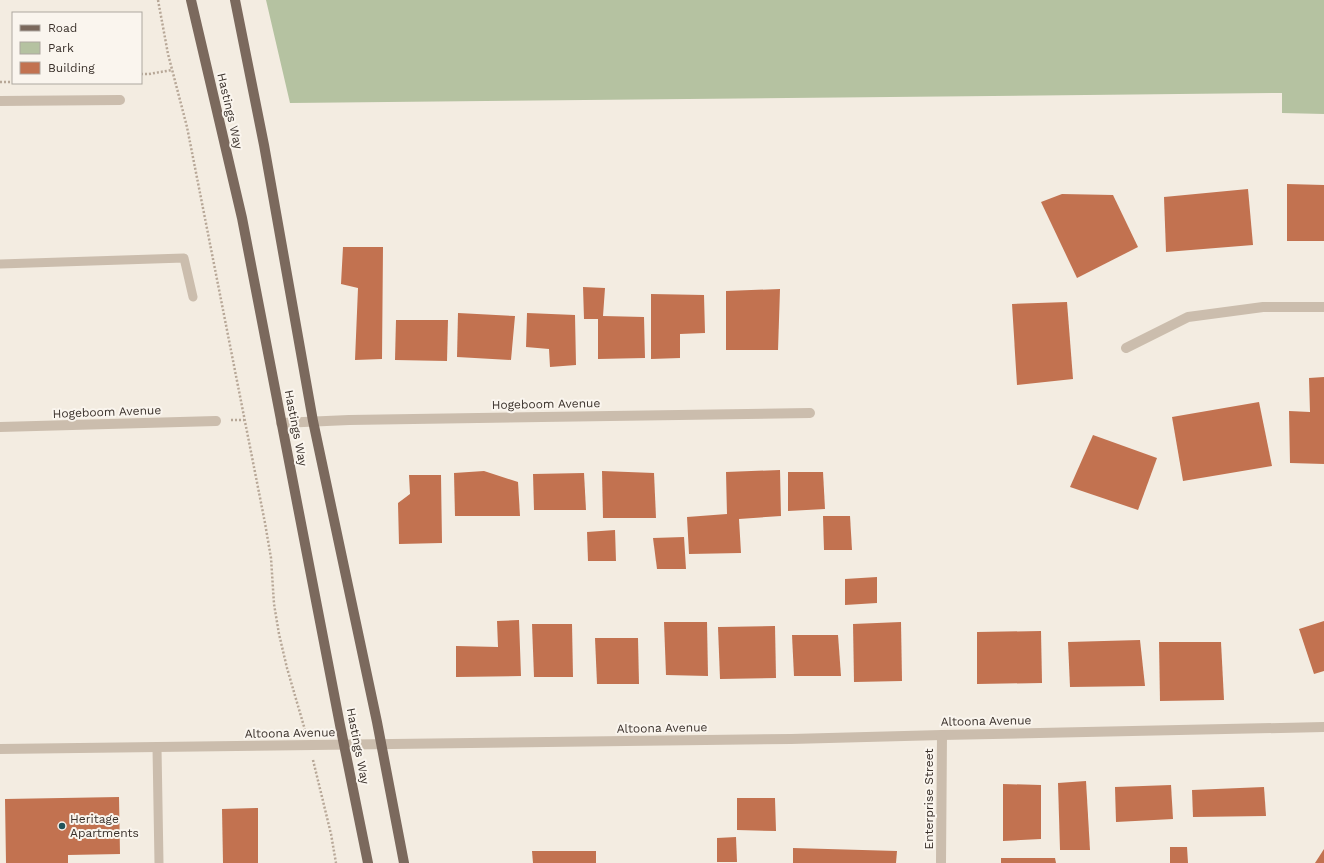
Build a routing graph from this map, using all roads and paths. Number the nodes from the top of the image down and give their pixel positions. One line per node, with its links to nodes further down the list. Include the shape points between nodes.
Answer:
1 (158, 0): 4 (path)
2 (191, 0): 17 (main road, Hastings Way, via 242,218)
3 (235, 0): 16 (main road, Hastings Way)
4 (172, 70): 5 (path); 23 (path, via 187,127 265,523 279,634)
5 (142, 74)
6 (0, 82): 7 (path)
7 (12, 82)
8 (120, 100): 9 (street)
9 (0, 101)
10 (0, 264): 11 (lane, via 184,258)
11 (193, 297)
12 (1324, 307): 13 (street, via 1263,307 1188,317)
13 (1126, 348)
14 (810, 413): 16 (street, Hogeboom Avenue)
15 (216, 421): 18 (street, Hogeboom Avenue)
16 (314, 421): 17 (street, Hogeboom Avenue); 22 (main road, Hastings Way)
17 (281, 424): 21 (main road, Hastings Way)
18 (0, 427)
19 (1324, 728): 20 (street, Altoona Avenue)
20 (942, 735): 22 (street, Altoona Avenue); 30 (street, Enterprise Street)
21 (344, 745): 22 (street, Altoona Avenue); 23 (street, Altoona Avenue); 28 (main road, Hastings Way)
22 (381, 745): 29 (main road, Hastings Way)
23 (309, 746): 24 (street, Altoona Avenue); 27 (path)
24 (157, 748): 25 (street, Altoona Avenue); 26 (lane)
25 (0, 749)
26 (159, 863)
27 (336, 863)
28 (368, 863)
29 (404, 863)
30 (942, 863)

